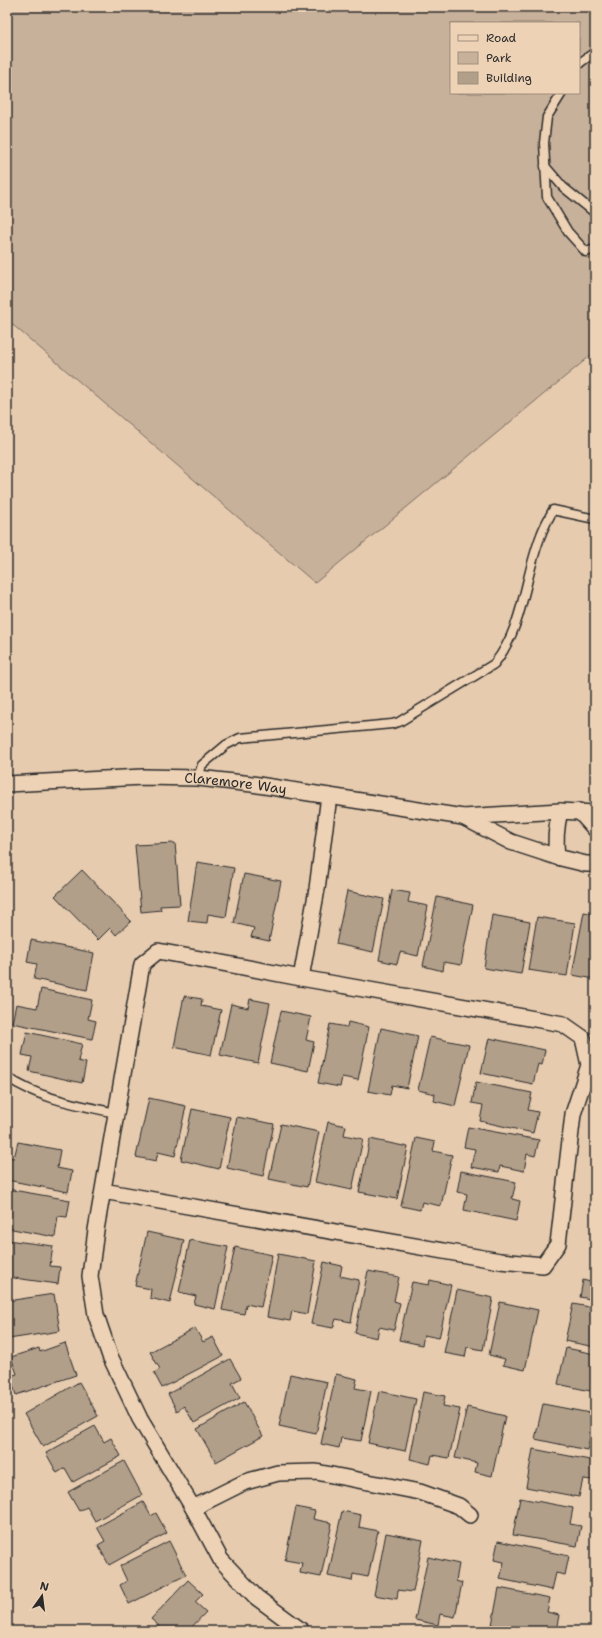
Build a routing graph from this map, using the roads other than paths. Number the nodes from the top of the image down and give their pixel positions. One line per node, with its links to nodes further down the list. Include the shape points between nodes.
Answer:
1 (595, 52): 2 (lane)
2 (580, 63)
3 (561, 94): 4 (lane, via 548,117 544,143)
4 (545, 166): 5 (lane, via 563,187); 6 (lane, via 547,197 568,232 586,252)
5 (595, 213)
6 (595, 249)
7 (595, 519): 8 (lane, via 553,510 541,534 512,633 505,650 494,664 392,724 240,738 226,745 202,765)
8 (198, 778): 9 (street, Claremore Way, via 143,777); 10 (street, Claremore Way)
9 (7, 784)
10 (329, 796): 14 (street, Claremore Way); 18 (street, via 317,889)
11 (560, 811): 12 (street, Claremore Way); 14 (street, Claremore Way); 16 (street, via 555,844)
12 (579, 811): 13 (street, Claremore Way); 15 (street)
13 (595, 813)
14 (463, 817): 16 (street, Claremore Way, via 511,842)
15 (595, 829)
16 (557, 857): 17 (street, Claremore Way)
17 (595, 864)
18 (301, 978): 20 (street, via 158,951 142,964); 21 (street, via 563,1024 584,1038 590,1065 573,1114 558,1244 543,1265 492,1259)
19 (7, 1078): 20 (lane, via 19,1086 63,1102)
20 (116, 1113): 21 (street)
21 (103, 1192): 22 (street, via 90,1276 96,1315 110,1356 140,1419)
22 (193, 1508): 23 (street, via 245,1482 278,1473 316,1472 420,1492 459,1506); 24 (street, via 221,1560 256,1597)
23 (470, 1515)
24 (302, 1631)

